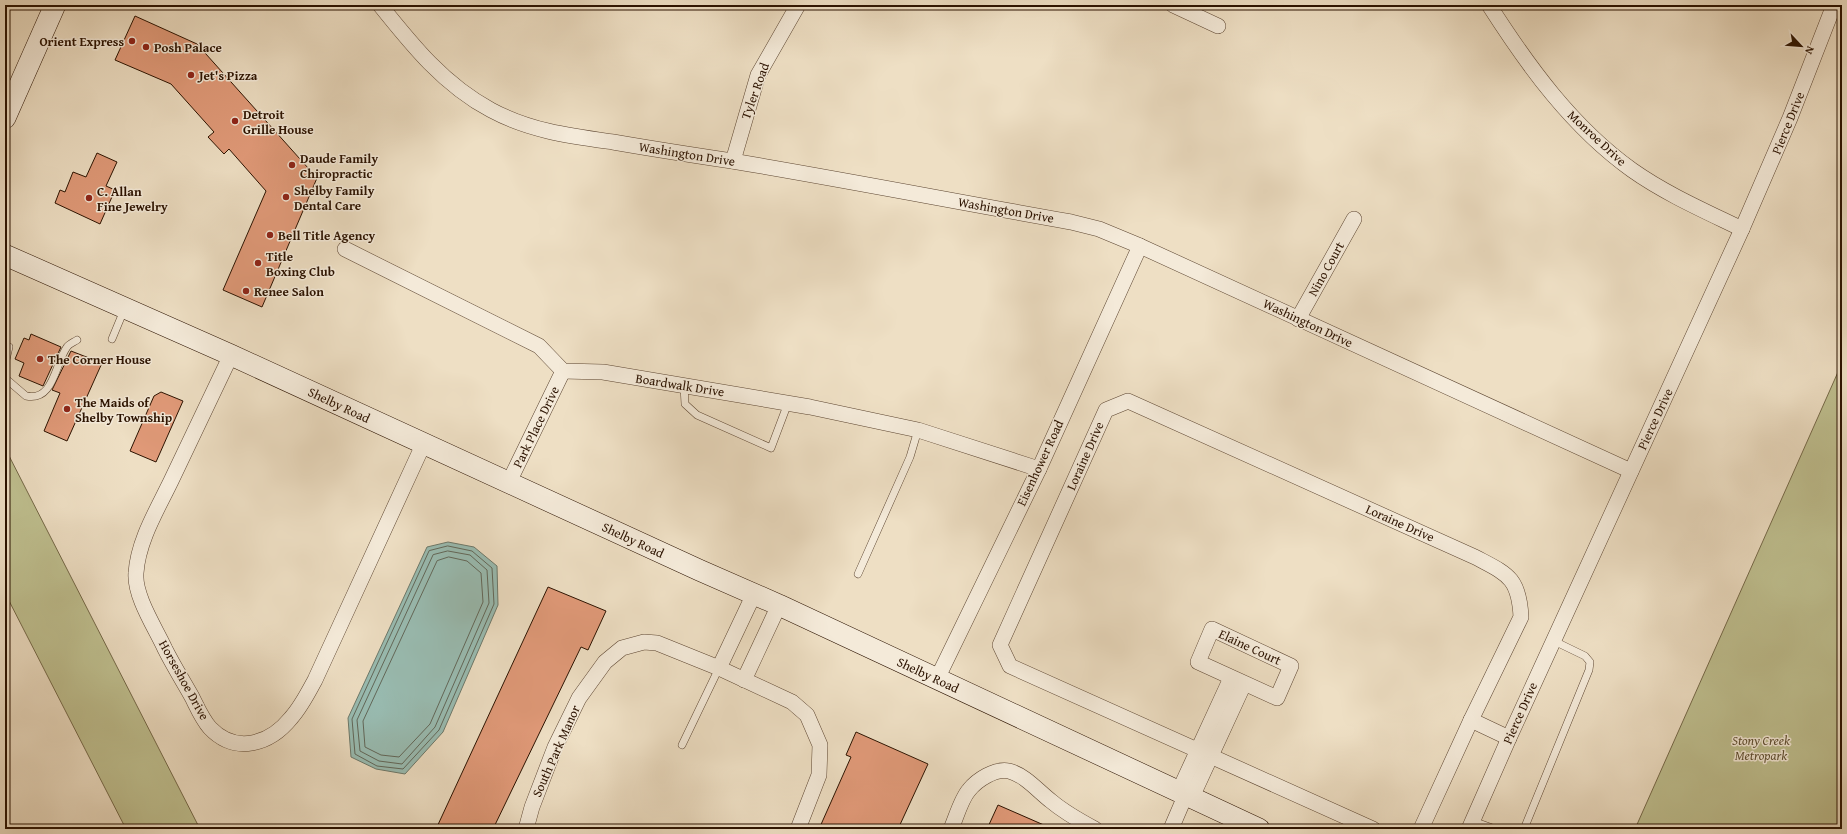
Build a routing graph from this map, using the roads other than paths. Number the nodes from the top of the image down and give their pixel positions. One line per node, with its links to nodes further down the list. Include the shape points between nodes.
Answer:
1 (55, 5): 8 (street)
2 (380, 5): 9 (street, Washington Drive, via 418,52 442,75 466,95 490,110 562,135)
3 (798, 5): 9 (street, Tyler Road, via 758,74)
4 (1173, 5): 7 (street)
5 (1489, 5): 11 (street, Monroe Drive, via 1541,81 1613,156 1658,187)
6 (1834, 5): 11 (street, Pierce Drive, via 1790,118)
7 (1218, 26)
8 (5, 118)
9 (733, 161): 12 (street, Washington Drive, via 1071,222 1099,229)
10 (1354, 219): 16 (street, Nino Court)
11 (1742, 229): 29 (street, Pierce Drive)
12 (1140, 246): 16 (street, Washington Drive); 28 (street, Eisenhower Road)
13 (345, 249): 22 (street, via 539,346)
14 (5, 255): 15 (street, Shelby Road)
15 (125, 308): 17 (lane); 20 (street, Shelby Road)
16 (1298, 319): 29 (street, Washington Drive)
17 (112, 339)
18 (77, 340): 23 (lane, via 67,347 52,380 42,394 26,396)
19 (9, 347): 21 (lane)
20 (231, 355): 27 (street, Shelby Road); 27 (street, Horseshoe Drive, via 151,523 139,554 136,576 139,594 169,657 202,716 218,734 233,743 258,742 277,731 291,719 303,702 319,673)
21 (5, 364)
22 (563, 371): 24 (street, Boardwalk Drive, via 603,372); 30 (street, Park Place Drive)
23 (5, 378)
24 (684, 385): 25 (street, Boardwalk Drive); 25 (lane, via 685,404 698,415 771,448)
25 (788, 403): 26 (street, Boardwalk Drive)
26 (918, 430): 28 (street, Boardwalk Drive); 31 (lane, via 910,457)
27 (424, 445): 30 (street, Shelby Road)
28 (1038, 469): 36 (street, Eisenhower Road)
29 (1631, 471): 34 (street, Pierce Drive)
30 (509, 482): 32 (street, Shelby Road)
31 (858, 574)
32 (754, 594): 33 (street, Shelby Road); 35 (street)
33 (779, 605): 36 (street, Shelby Road); 37 (street)
34 (1554, 641): 40 (street, Pierce Drive); 54 (lane, via 1585,656 1590,662 1589,670)
35 (719, 668): 37 (street, South Park Manor); 41 (lane); 45 (street, South Park Manor, via 657,643 644,642 622,648 605,662 579,698 555,747)
36 (937, 679): 43 (street, Shelby Road)
37 (744, 680): 46 (street, South Park Manor, via 792,702 807,715 820,745 819,775)
38 (1237, 681): 38 (street, Elaine Court, via 1277,698 1291,666 1212,630 1198,662); 42 (street)
39 (1471, 720): 40 (street); 42 (street, Loraine Drive, via 1521,617 1520,598 1513,582 1501,571 1475,557 1128,401 1106,410 1000,645 1010,666); 52 (street, Loraine Drive)
40 (1509, 738): 44 (street, Pierce Drive)
41 (682, 745)
42 (1204, 755): 43 (street); 51 (street, Loraine Drive)
43 (1186, 794): 49 (street); 50 (street, Shelby Road)
44 (1471, 825): 53 (lane)
45 (526, 829)
46 (798, 829)
47 (951, 829): 48 (street, via 968,790 981,778 994,772 1008,771 1020,776 1052,802)
48 (1093, 829)
49 (1171, 829)
50 (1260, 829)
51 (1372, 829)
52 (1421, 829)
53 (1495, 829)
54 (1524, 829)

